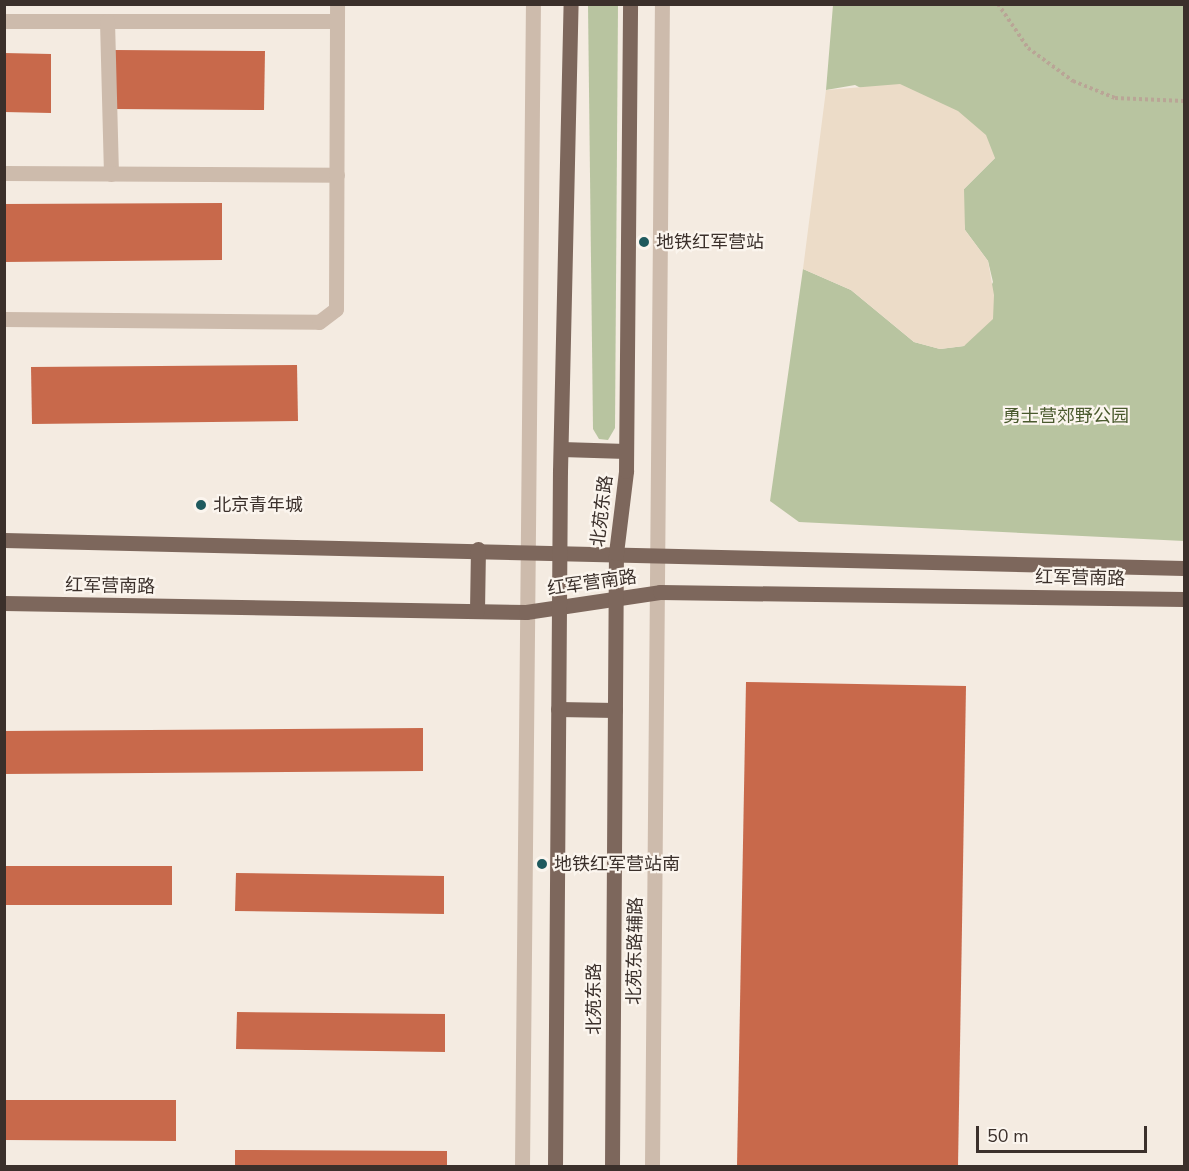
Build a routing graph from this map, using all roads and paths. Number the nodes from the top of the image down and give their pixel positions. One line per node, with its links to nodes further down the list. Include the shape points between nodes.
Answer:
1 (337, 4): 9 (street)
2 (533, 4): 19 (street)
3 (572, 4): 15 (main road, 北苑东路)
4 (630, 4): 16 (main road, 北苑东路)
5 (662, 4): 22 (street, 北苑东路辅路, via 656,472)
6 (998, 4): 10 (path, via 1028,48 1073,81 1115,98)
7 (4, 21): 8 (street)
8 (107, 21): 9 (street); 12 (street)
9 (337, 21): 13 (street)
10 (1185, 101)
11 (4, 173): 12 (street)
12 (111, 174): 13 (street)
13 (337, 175): 14 (street, via 336,309 318,322)
14 (4, 319)
15 (561, 449): 16 (main road); 20 (main road, 北苑东路)
16 (626, 451): 21 (main road, 北苑东路)
17 (4, 540): 18 (main road, 红军营南路)
18 (478, 549): 19 (main road, 红军营南路); 29 (main road)
19 (526, 549): 20 (main road, 红军营南路); 30 (street)
20 (560, 552): 21 (main road, 红军营南路); 28 (main road, 北苑东路)
21 (616, 553): 22 (main road, 红军营南路); 26 (main road, 北苑东路)
22 (661, 554): 23 (main road, 红军营南路); 24 (street, 北苑东路辅路)
23 (1185, 568)
24 (660, 592): 25 (main road, 红军营南路); 26 (main road, 红军营南路); 36 (street, 北苑东路辅路)
25 (1185, 599)
26 (615, 601): 28 (main road, 红军营南路); 32 (main road, 北苑东路)
27 (4, 603): 29 (main road, 红军营南路)
28 (559, 608): 30 (main road, 红军营南路); 31 (main road, 北苑东路)
29 (477, 611): 30 (main road, 红军营南路)
30 (526, 612): 33 (street)
31 (558, 709): 32 (main road); 34 (main road, 北苑东路)
32 (615, 710): 35 (main road, 北苑东路)
33 (522, 1167)
34 (555, 1167)
35 (612, 1167)
36 (652, 1167)

